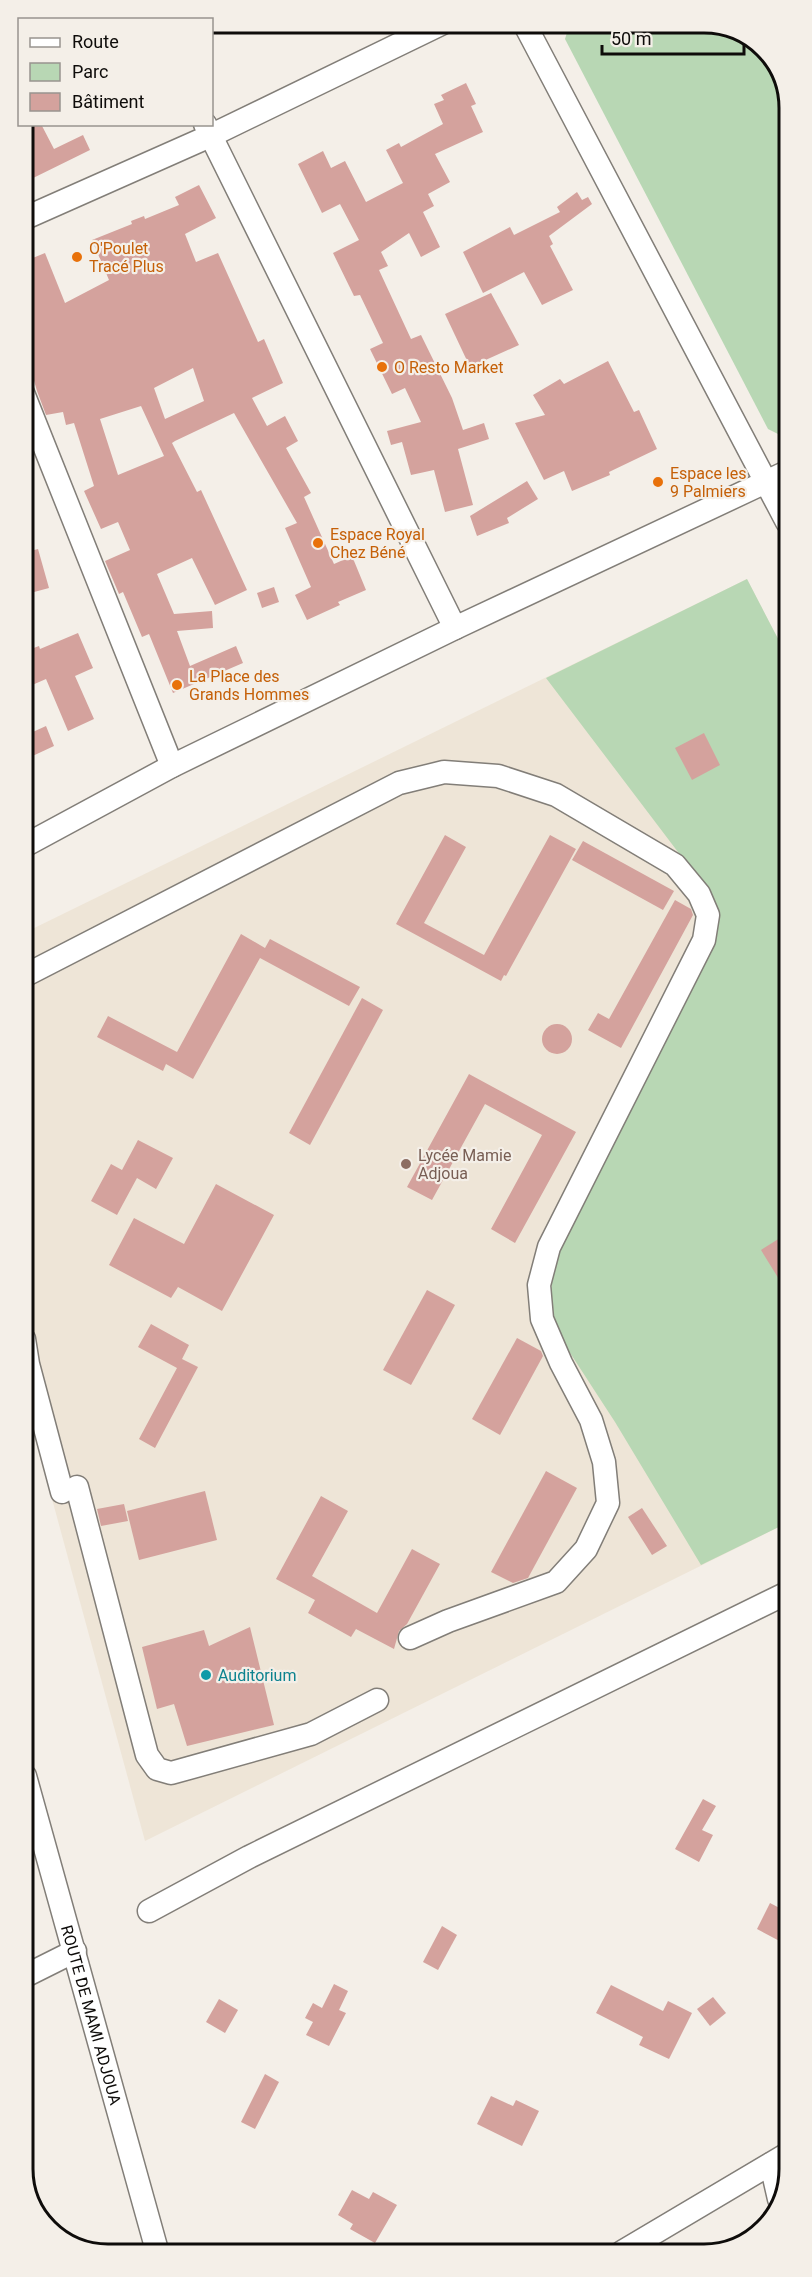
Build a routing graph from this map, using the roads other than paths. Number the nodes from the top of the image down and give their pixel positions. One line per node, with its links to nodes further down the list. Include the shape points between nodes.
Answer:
1 (421, 33): 3 (street)
2 (530, 33): 6 (street)
3 (207, 130): 4 (street); 7 (street)
4 (33, 214)
5 (33, 418): 8 (street)
6 (777, 478): 7 (street)
7 (455, 628): 8 (street)
8 (172, 766): 9 (street)
9 (33, 841)
10 (33, 971): 13 (street, via 399,783 444,772 498,776 556,795 675,865 699,894 708,915 704,940 549,1247 539,1285 542,1319 594,1431 604,1462 608,1503 586,1549 556,1582)
11 (33, 1379): 14 (street, via 147,1755 157,1769 171,1773 311,1734)
12 (779, 1597): 16 (street, via 259,1852)
13 (410, 1638)
14 (377, 1700)
15 (33, 1804): 17 (street, ROUTE DE MAMI ADJOUA)
16 (149, 1911)
17 (75, 1951): 18 (street); 20 (street, ROUTE DE MAMI ADJOUA)
18 (33, 1972)
19 (779, 2160): 21 (street)
20 (155, 2244)
21 (636, 2244)

